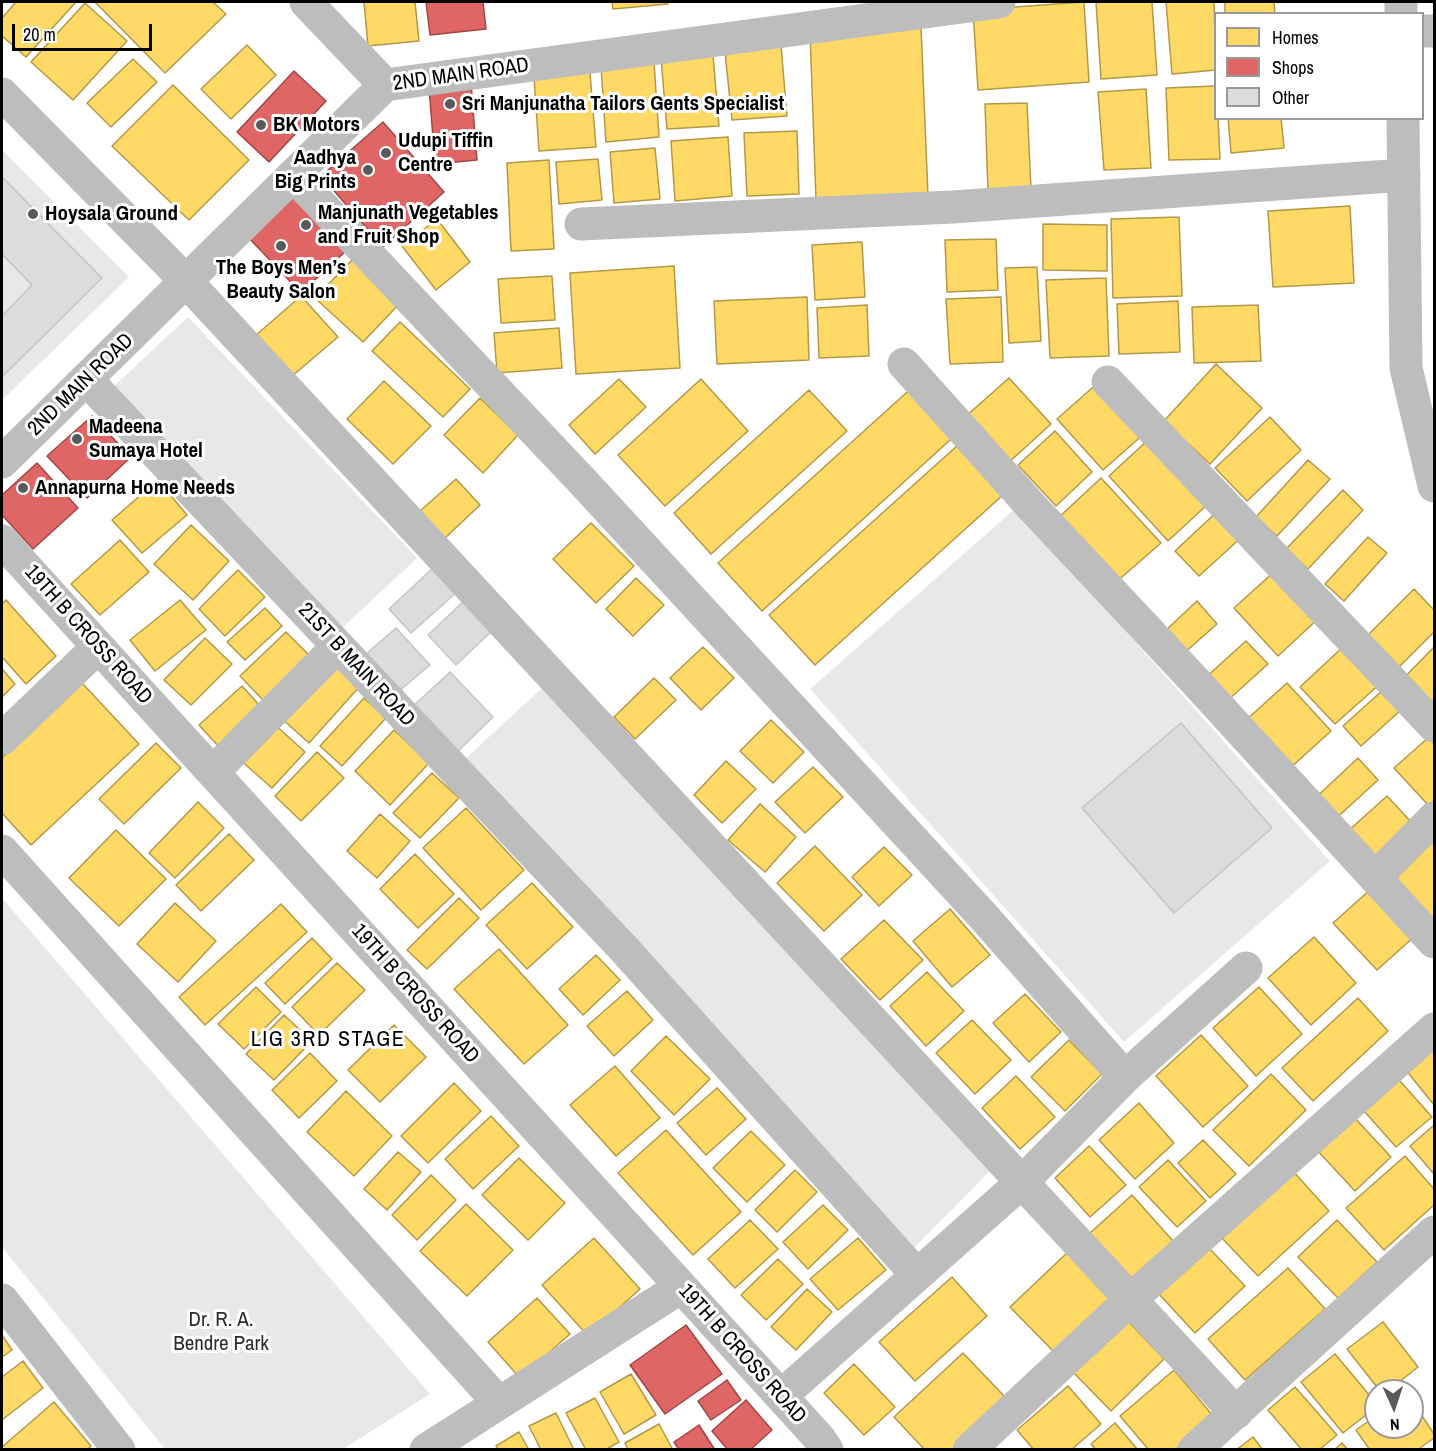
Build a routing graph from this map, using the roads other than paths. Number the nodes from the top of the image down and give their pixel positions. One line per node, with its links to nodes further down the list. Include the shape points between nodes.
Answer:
1 (306, 2): 3 (street)
2 (999, 2): 3 (street, 2ND MAIN ROAD)
3 (385, 85): 6 (street, 2ND MAIN ROAD)
4 (2, 94): 9 (street)
5 (1403, 120): 7 (street)
6 (293, 175): 9 (street, 2ND MAIN ROAD); 27 (street, via 584,483 983,916)
7 (1404, 175): 8 (street, via 953,207); 14 (street, via 1406,368)
8 (581, 224)
9 (186, 281): 11 (street, 2ND MAIN ROAD); 28 (street)
10 (904, 364): 23 (street)
11 (86, 379): 13 (street, 2ND MAIN ROAD); 17 (street, 21ST B MAIN ROAD)
12 (1108, 382): 18 (street)
13 (2, 462)
14 (1434, 486)
15 (2, 541): 16 (street, 19TH B CROSS ROAD)
16 (98, 646): 19 (street); 20 (street, 19TH B CROSS ROAD)
17 (338, 646): 20 (street); 30 (street, 21ST B MAIN ROAD, via 625,950)
18 (1434, 726)
19 (2, 739)
20 (213, 772): 31 (street, 19TH B CROSS ROAD)
21 (1434, 818): 23 (street)
22 (2, 851): 35 (street)
23 (1375, 878): 24 (street)
24 (1434, 942)
25 (1246, 968): 27 (street)
26 (1434, 1029): 32 (street)
27 (1125, 1077): 28 (street)
28 (1022, 1182): 30 (street); 32 (street)
29 (1434, 1232): 36 (street)
30 (917, 1275): 34 (street)
31 (681, 1287): 34 (street, 19TH B CROSS ROAD); 35 (street)
32 (1131, 1299): 36 (street); 40 (street)
33 (2, 1300): 38 (street)
34 (781, 1396): 37 (street, 19TH B CROSS ROAD)
35 (499, 1403): 39 (street)
36 (1236, 1413): 41 (street)
37 (815, 1446)
38 (119, 1449)
39 (426, 1449)
40 (969, 1449)
41 (1194, 1449)

